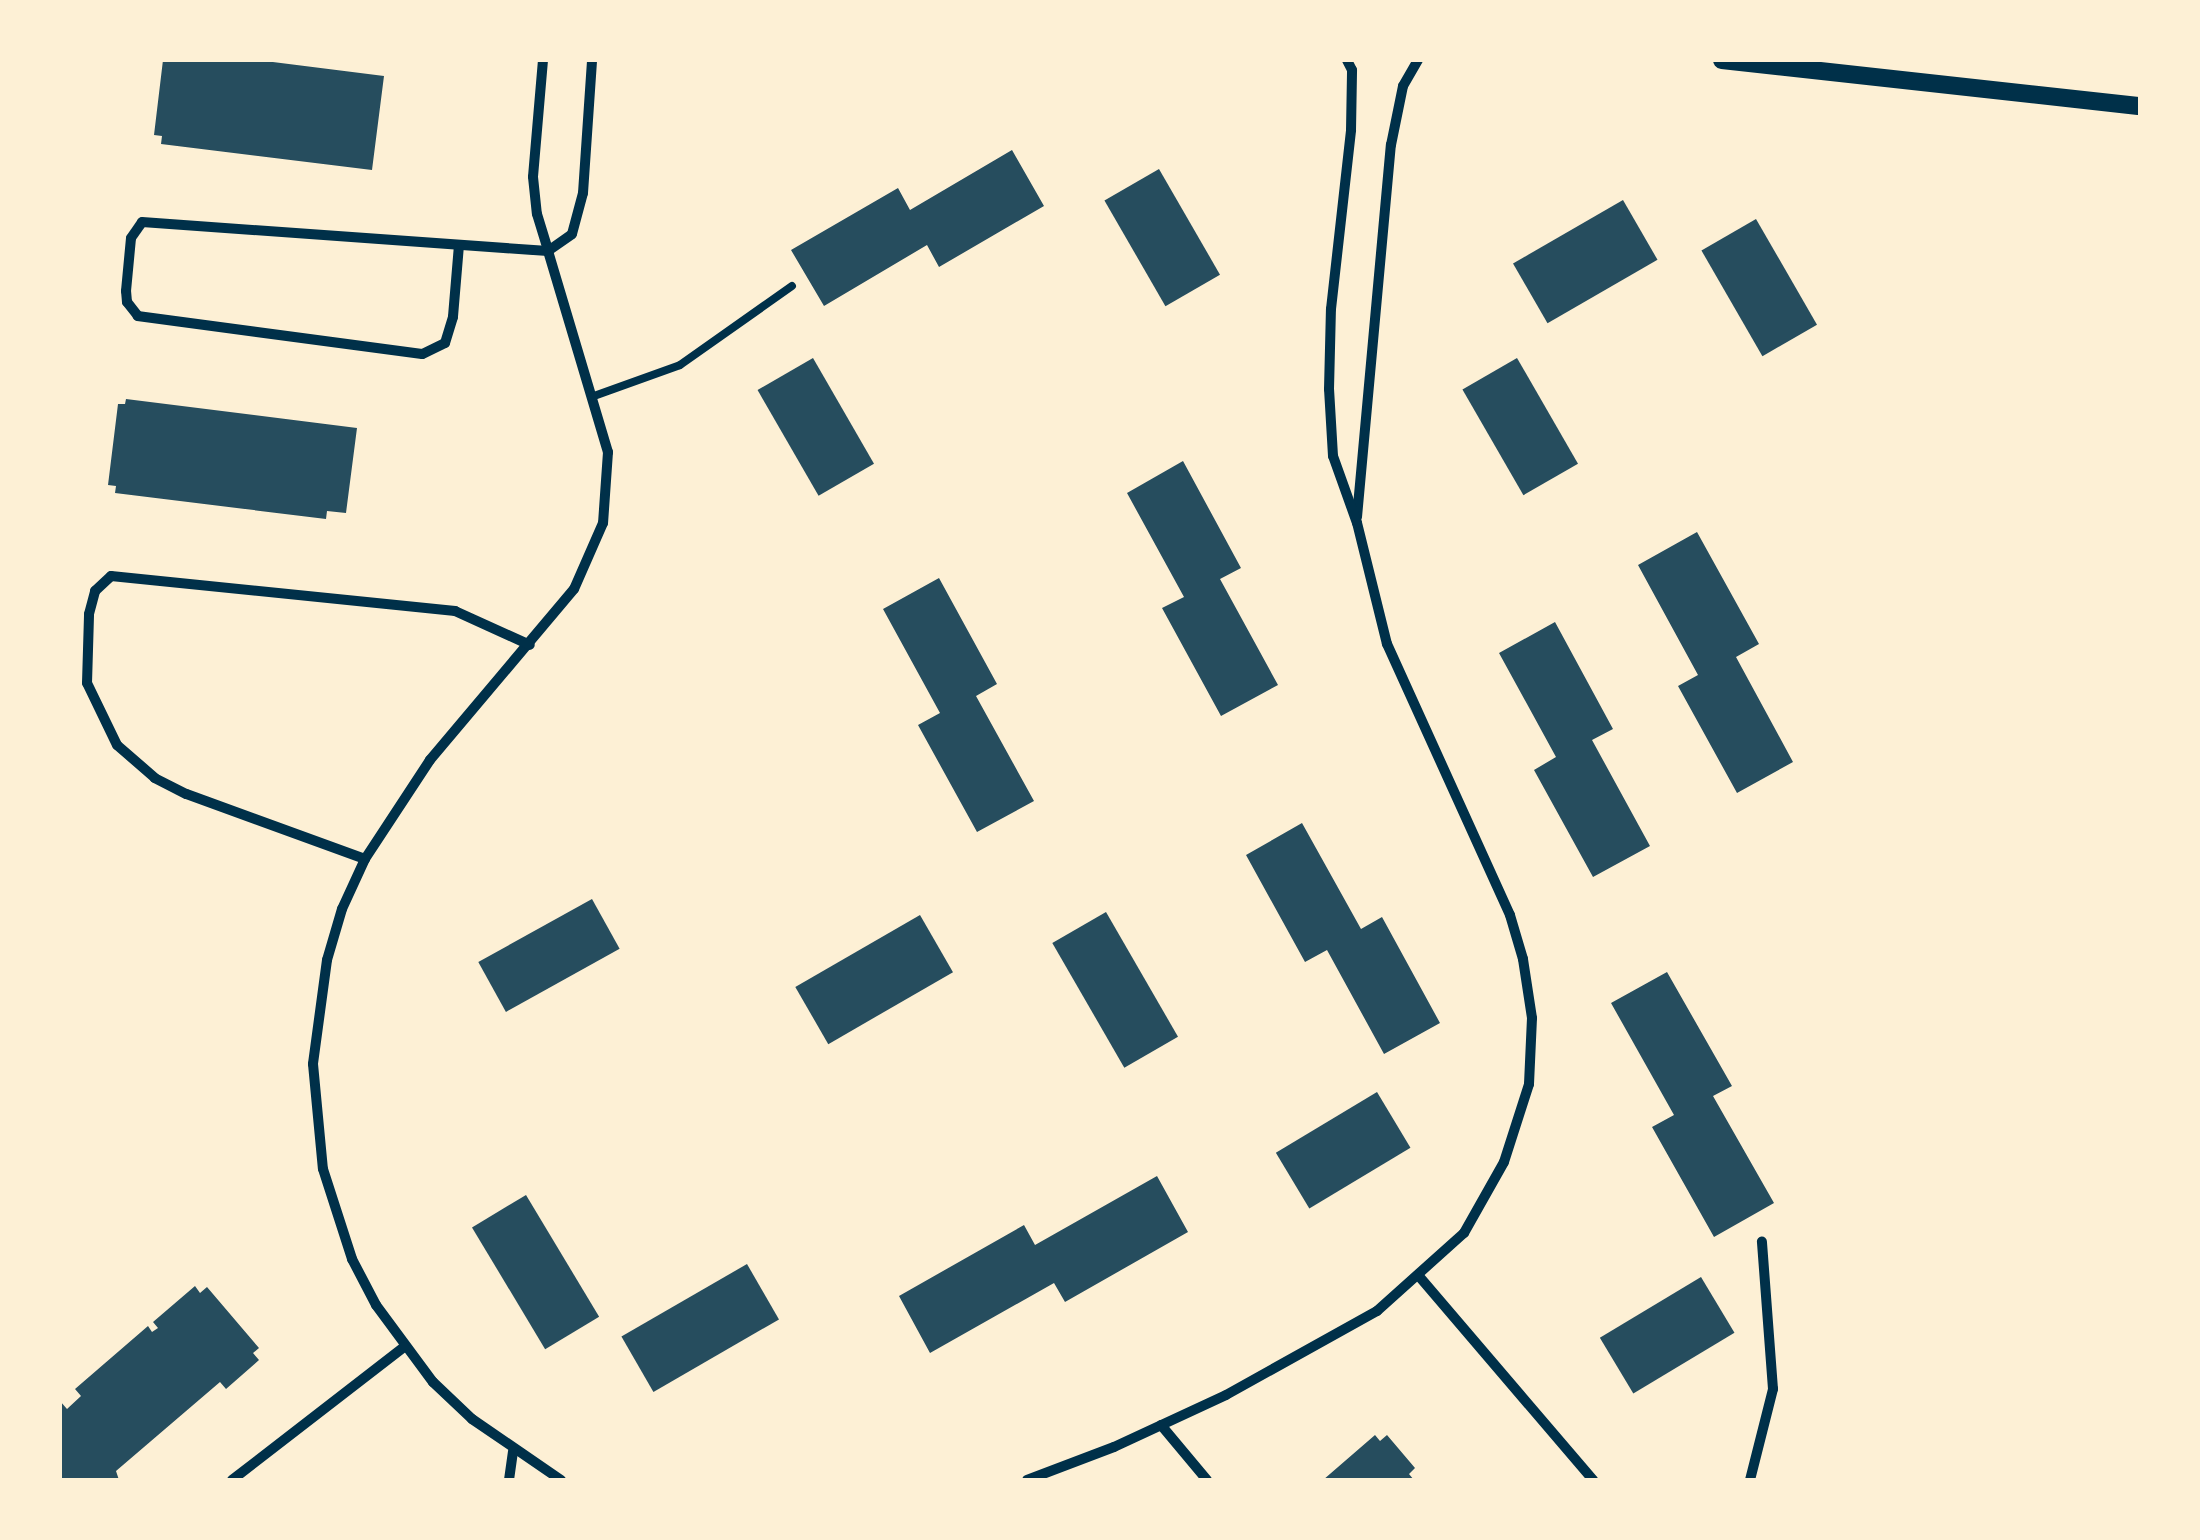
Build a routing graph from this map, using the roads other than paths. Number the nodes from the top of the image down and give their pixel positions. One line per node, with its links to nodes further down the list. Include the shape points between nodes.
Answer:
1 (543, 60): 9 (street, via 532,177)
2 (592, 60): 9 (street, via 582,192 572,234)
3 (1346, 60): 12 (street, via 1352,70 1351,130 1329,388 1334,456)
4 (1418, 60): 12 (street, via 1404,86 1391,145)
5 (1722, 60): 6 (street)
6 (1826, 65): 7 (street)
7 (2140, 106)
8 (459, 245): 8 (street, via 142,222 131,238 127,302 138,316 422,354 444,343 453,317); 9 (street)
9 (548, 251): 11 (street)
10 (792, 286): 11 (lane, via 680,365)
11 (594, 396): 13 (street, via 608,452 603,523 574,589)
12 (1356, 523): 16 (street, via 1387,644 1510,914 1532,1018 1528,1084 1504,1162 1464,1233)
13 (530, 644): 14 (street, via 421,771); 14 (street, via 455,610 111,576 95,591 87,683 118,745 155,778 186,794)
14 (365, 858): 17 (street, via 327,960 317,1012 315,1117 328,1189 352,1259)
15 (1762, 1241): 26 (street, via 1773,1389)
16 (1418, 1275): 18 (street, via 1329,1340); 25 (street)
17 (404, 1347): 19 (street); 20 (street)
18 (1161, 1425): 21 (street); 24 (street)
19 (513, 1452): 22 (street); 23 (street)
20 (240, 1478)
21 (1034, 1479)
22 (509, 1480)
23 (561, 1480)
24 (1207, 1480)
25 (1593, 1480)
26 (1750, 1480)

